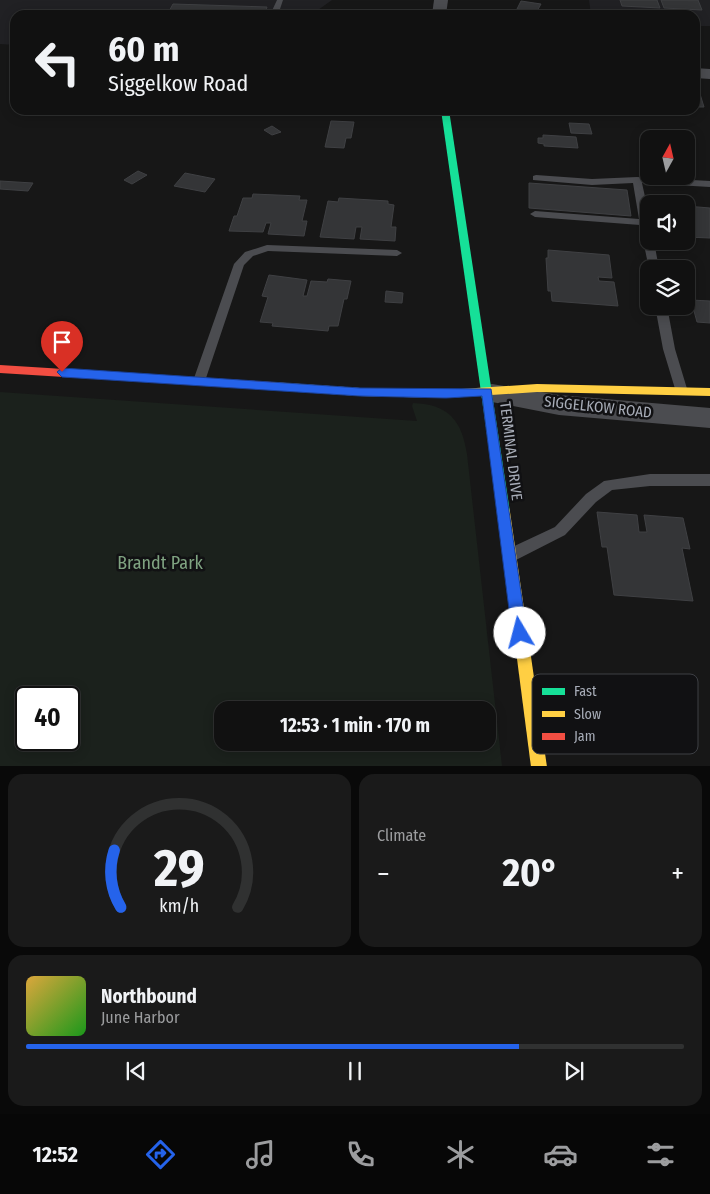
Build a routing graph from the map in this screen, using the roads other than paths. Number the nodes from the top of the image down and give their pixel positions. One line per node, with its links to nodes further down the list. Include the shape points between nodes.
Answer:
1 (446, 115): 12 (street, TERMINAL DRIVE)
2 (536, 178): 3 (lane, via 592,182)
3 (637, 180): 4 (lane); 5 (lane)
4 (710, 184)
5 (640, 196)
6 (535, 214): 7 (lane)
7 (640, 222)
8 (398, 253): 11 (lane, via 266,248 249,254 239,264)
9 (663, 315): 13 (lane)
10 (0, 369): 11 (street, SIGGELKOW ROAD)
11 (199, 381): 12 (street, SIGGELKOW ROAD, via 360,392)
12 (487, 392): 13 (street, SIGGELKOW ROAD, via 537,388); 15 (street, SIGGELKOW ROAD, via 558,405); 17 (street, TERMINAL DRIVE)
13 (682, 392): 14 (street, SIGGELKOW ROAD)
14 (710, 392)
15 (710, 418)
16 (710, 480): 17 (lane, via 650,480 609,485 591,498 560,531)
17 (509, 556): 18 (street, TERMINAL DRIVE)
18 (532, 717)

